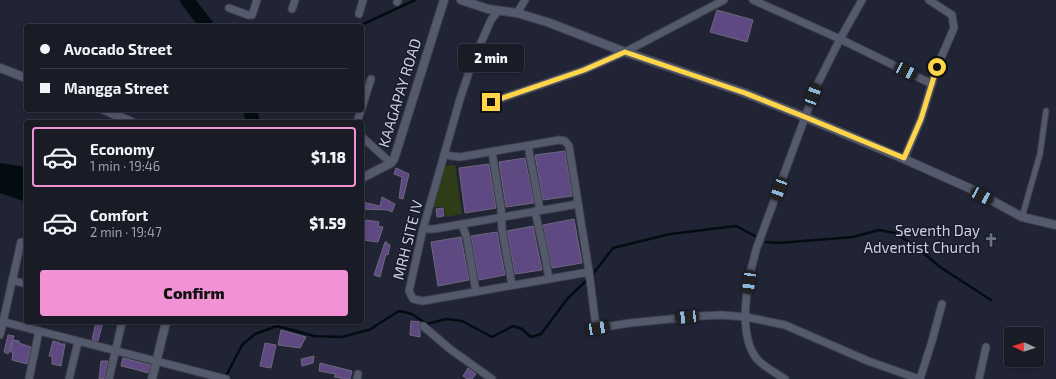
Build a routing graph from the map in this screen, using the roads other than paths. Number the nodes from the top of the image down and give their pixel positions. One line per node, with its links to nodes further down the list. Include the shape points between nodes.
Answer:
1 (257, 0): 11 (street, via 252,15)
2 (295, 0): 12 (street)
3 (363, 0): 15 (street)
4 (444, 0): 33 (street, KAAGAPAY ROAD)
5 (461, 0): 13 (street)
6 (525, 0): 14 (street)
7 (724, 0): 17 (street)
8 (752, 0): 16 (street)
9 (862, 0): 16 (street)
10 (929, 0): 21 (street, via 952,15 954,22 954,28 942,53)
11 (229, 8)
12 (292, 9)
13 (498, 11): 14 (street); 31 (street, MRH SITE IV, via 491,20 468,75)
14 (517, 13): 17 (street)
15 (359, 14)
16 (840, 39): 21 (street); 26 (street, via 817,85)
17 (625, 52): 23 (street, via 584,70); 26 (street, via 745,93)
18 (0, 68): 19 (street)
19 (24, 77)
20 (371, 79): 22 (street)
21 (932, 84): 32 (street, via 921,119)
22 (364, 102)
23 (491, 102)
24 (1046, 111): 37 (street, via 1040,154)
25 (109, 112): 27 (street)
26 (805, 117): 32 (street); 50 (street, via 751,267)
27 (127, 120)
28 (364, 139): 33 (street)
29 (528, 146): 30 (street); 35 (street, via 565,141 569,146); 36 (street)
30 (492, 152): 31 (street, via 460,157); 38 (street)
31 (444, 154): 41 (street, MRH SITE IV)
32 (904, 158): 37 (street)
33 (391, 163): 34 (street, KAAGAPAY ROAD)
34 (364, 177)
35 (578, 204): 36 (street); 43 (street)
36 (537, 210): 38 (street); 44 (street)
37 (1022, 216): 40 (street)
38 (501, 217): 39 (street); 47 (street)
39 (462, 224): 41 (street); 48 (street, via 467,238)
40 (1056, 225)
41 (423, 229): 48 (street, MRH SITE IV, via 409,291 413,299 423,301)
42 (24, 243): 45 (street, via 21,242)
43 (589, 272): 44 (street, MRH SITE IV); 50 (street, via 597,328 701,316)
44 (549, 279): 47 (street, MRH SITE IV)
45 (12, 280): 46 (street); 51 (street)
46 (24, 283)
47 (512, 285): 48 (street, MRH SITE IV)
48 (476, 292)
49 (942, 304): 68 (street)
50 (746, 317): 67 (street, via 748,338 754,354 764,366); 68 (street, via 785,325 868,361)
51 (2, 322): 55 (street); 56 (street)
52 (122, 324): 59 (street)
53 (166, 324): 60 (street)
54 (423, 326): 66 (street, via 450,350)
55 (40, 331): 57 (street); 61 (street)
56 (0, 335)
57 (78, 342): 59 (street); 62 (street)
58 (986, 347): 69 (street)
59 (116, 351): 60 (street); 63 (street)
60 (157, 361): 64 (street); 65 (street)
61 (29, 379)
62 (69, 379)
63 (109, 379)
64 (152, 379)
65 (226, 379)
66 (492, 379)
67 (785, 379)
68 (920, 379)
69 (979, 379)

